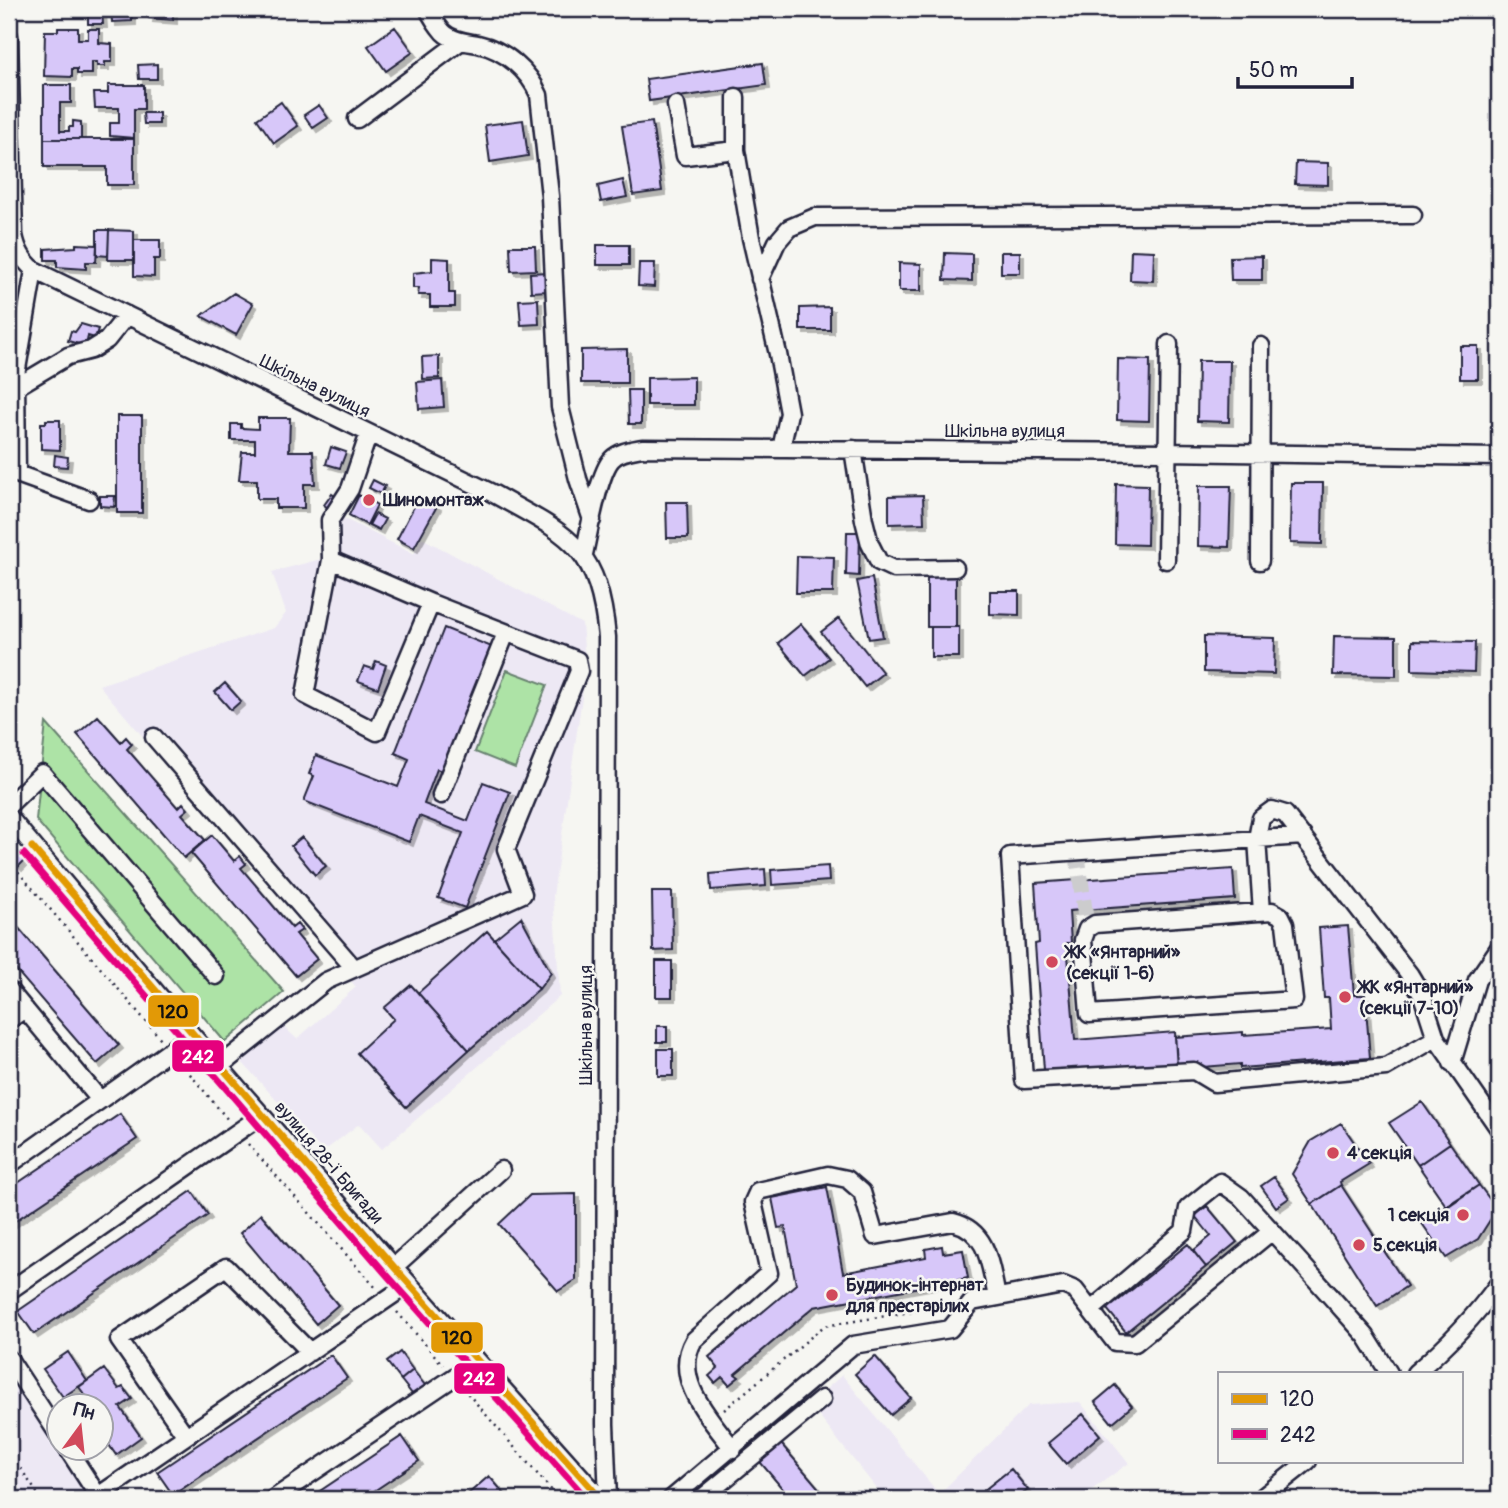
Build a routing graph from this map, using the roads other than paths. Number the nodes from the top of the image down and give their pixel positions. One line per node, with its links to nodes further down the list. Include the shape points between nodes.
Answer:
1 (428, 9): 3 (street, via 445,34)
2 (9, 36): 8 (street)
3 (461, 41): 6 (street); 23 (street, via 500,53 523,69 539,95 550,196 560,407)
4 (736, 97): 7 (street)
5 (676, 105): 7 (street, via 685,156)
6 (357, 119)
7 (736, 150): 11 (street)
8 (10, 163): 10 (street, via 14,235)
9 (1413, 215): 11 (street, via 815,217 789,228 777,242)
10 (22, 266): 12 (street, Шкільна вулиця); 15 (street)
11 (760, 279): 17 (street, via 789,413)
12 (127, 315): 15 (street, via 107,340 68,356); 16 (street, Шкільна вулиця)
13 (1169, 344): 19 (street)
14 (1261, 346): 20 (street)
15 (16, 387): 22 (street, via 18,474)
16 (369, 433): 24 (street, Шкільна вулиця, via 541,520); 25 (street, via 349,489 330,520)
17 (781, 449): 18 (street, Шкільна вулиця); 23 (street, Шкільна вулиця, via 625,451 612,459 604,472)
18 (853, 449): 19 (street, Шкільна вулиця); 28 (street, via 864,520 879,562 894,569)
19 (1167, 452): 20 (street, Шкільна вулиця); 26 (street)
20 (1260, 453): 21 (street, Шкільна вулиця); 27 (street)
21 (1499, 457)
22 (89, 500)
23 (592, 520): 24 (street, Шкільна вулиця)
24 (584, 554): 74 (street, Шкільна вулиця, via 596,576 607,637)
25 (331, 560): 29 (street); 29 (street, via 305,695 377,732)
26 (1166, 560)
27 (1260, 561)
28 (955, 568)
29 (430, 603): 30 (street)
30 (506, 633): 32 (street); 39 (street, via 578,660 579,671 506,849 523,894)
31 (154, 737): 39 (street)
32 (441, 794)
33 (9, 805): 40 (street, via 42,774)
34 (9, 817): 44 (street, вулиця 28-ї Бригади)
35 (1303, 836): 36 (street); 36 (street, via 1285,814 1272,810 1261,818); 45 (street, via 1410,975)
36 (1257, 839): 37 (street); 45 (street, via 1010,856 1024,1080 1194,1071 1214,1083 1386,1067)
37 (1262, 912): 37 (street, via 1094,924 1083,940 1089,1014 1294,1000 1285,924 1272,911)
38 (1499, 948): 46 (street, via 1477,980)
39 (354, 968): 47 (street, via 326,981)
40 (216, 976)
41 (9, 989): 42 (street)
42 (25, 1009): 43 (street); 48 (street)
43 (9, 1020)
44 (192, 1035): 47 (street, вулиця 28-ї Бригади); 48 (street)
45 (1436, 1038): 46 (street)
46 (1452, 1063): 50 (street)
47 (220, 1066): 49 (street, вулиця 28-ї Бригади)
48 (100, 1100): 51 (street)
49 (262, 1115): 54 (street, вулиця 28-ї Бригади); 57 (street)
50 (1499, 1129)
51 (9, 1165)
52 (500, 1170): 54 (street)
53 (1272, 1231): 59 (street, via 1135,1343 1115,1342); 59 (street, via 1220,1182 1188,1208 1184,1231); 63 (street, via 1366,1336)
54 (394, 1267): 56 (street, вулиця 28-ї Бригади)
55 (1499, 1283): 64 (street, via 1476,1315)
56 (409, 1284): 60 (street); 62 (street, вулиця 28-ї Бригади)
57 (9, 1291)
58 (997, 1297): 59 (street, via 1063,1284 1075,1290); 68 (street, via 972,1302 950,1329 853,1345); 68 (street, via 981,1239 963,1225 953,1222 875,1236 862,1192 848,1179 828,1175 758,1191 753,1202 769,1273 694,1339 687,1351 696,1398)
59 (1091, 1310)
60 (310, 1352): 67 (street); 67 (street, via 226,1267 140,1325 119,1340)
61 (9, 1359): 66 (street)
62 (478, 1361): 72 (street); 73 (street, вулиця 28-ї Бригади)
63 (1388, 1372)
64 (1416, 1372)
65 (822, 1399): 76 (street)
66 (46, 1416)
67 (186, 1436): 71 (street)
68 (733, 1449): 75 (street)
69 (76, 1462): 71 (street)
70 (1307, 1462): 77 (street)
71 (99, 1498)
72 (273, 1499)
73 (601, 1499)
74 (608, 1499)
75 (671, 1499)
76 (701, 1499)
77 (1260, 1499)

